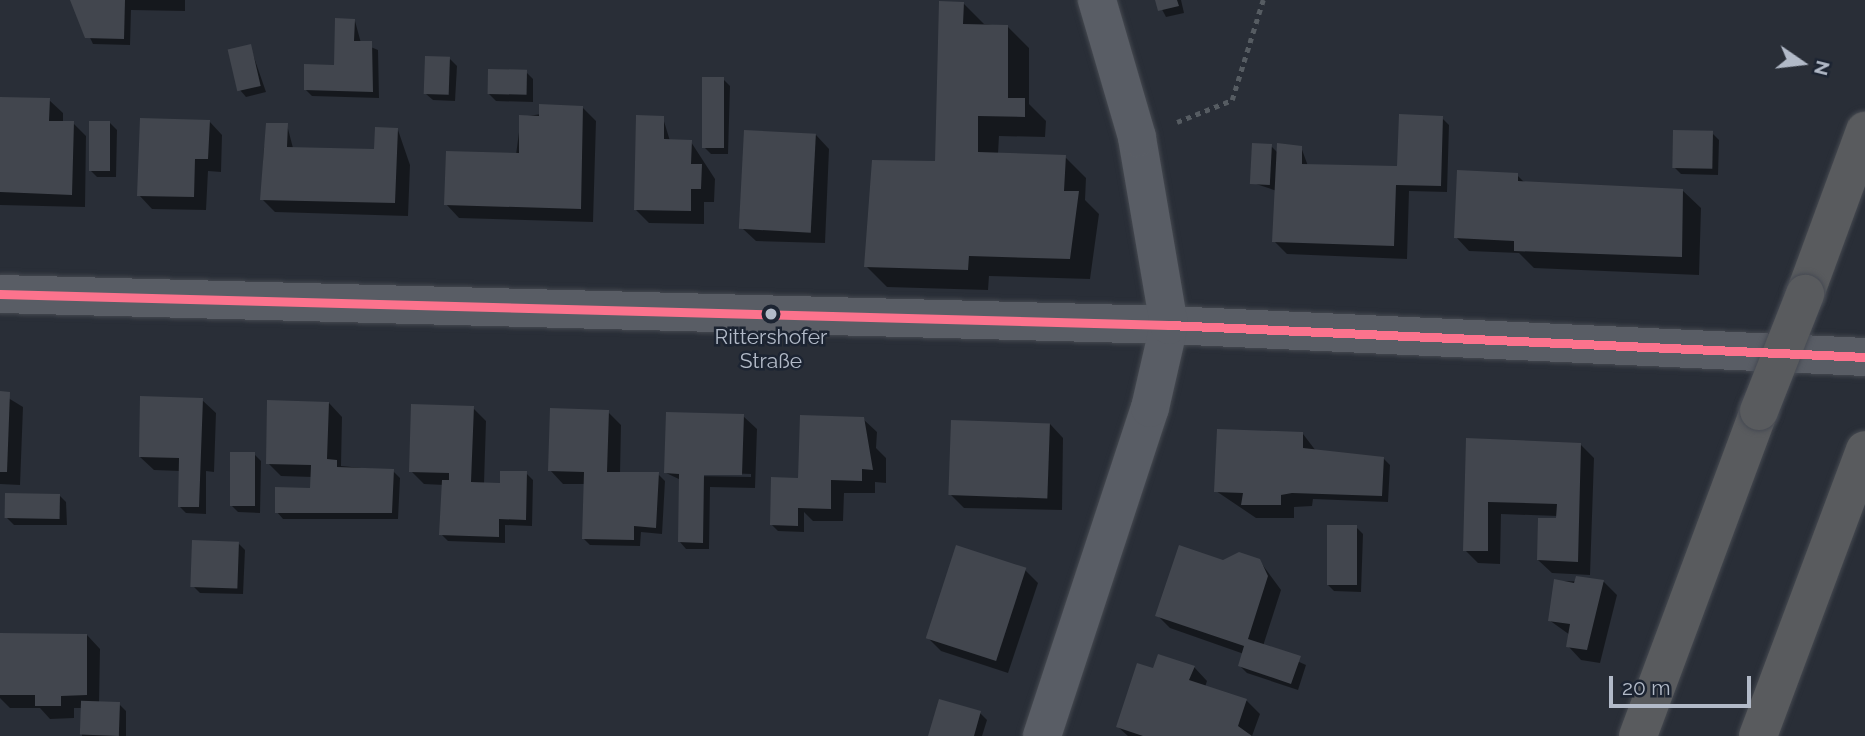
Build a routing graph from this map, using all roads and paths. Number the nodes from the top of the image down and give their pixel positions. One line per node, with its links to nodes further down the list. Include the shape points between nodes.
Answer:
1 (1097, 0): 4 (street)
2 (1263, 0): 4 (path, via 1232,100)
3 (1865, 131): 10 (highway, bridge)
4 (1137, 137): 6 (street)
5 (0, 294): 6 (street)
6 (1169, 325): 7 (street); 9 (street, via 1150,408)
7 (1865, 357)
8 (1865, 450): 11 (highway)
9 (1042, 736)
10 (1638, 736)
11 (1758, 736)

